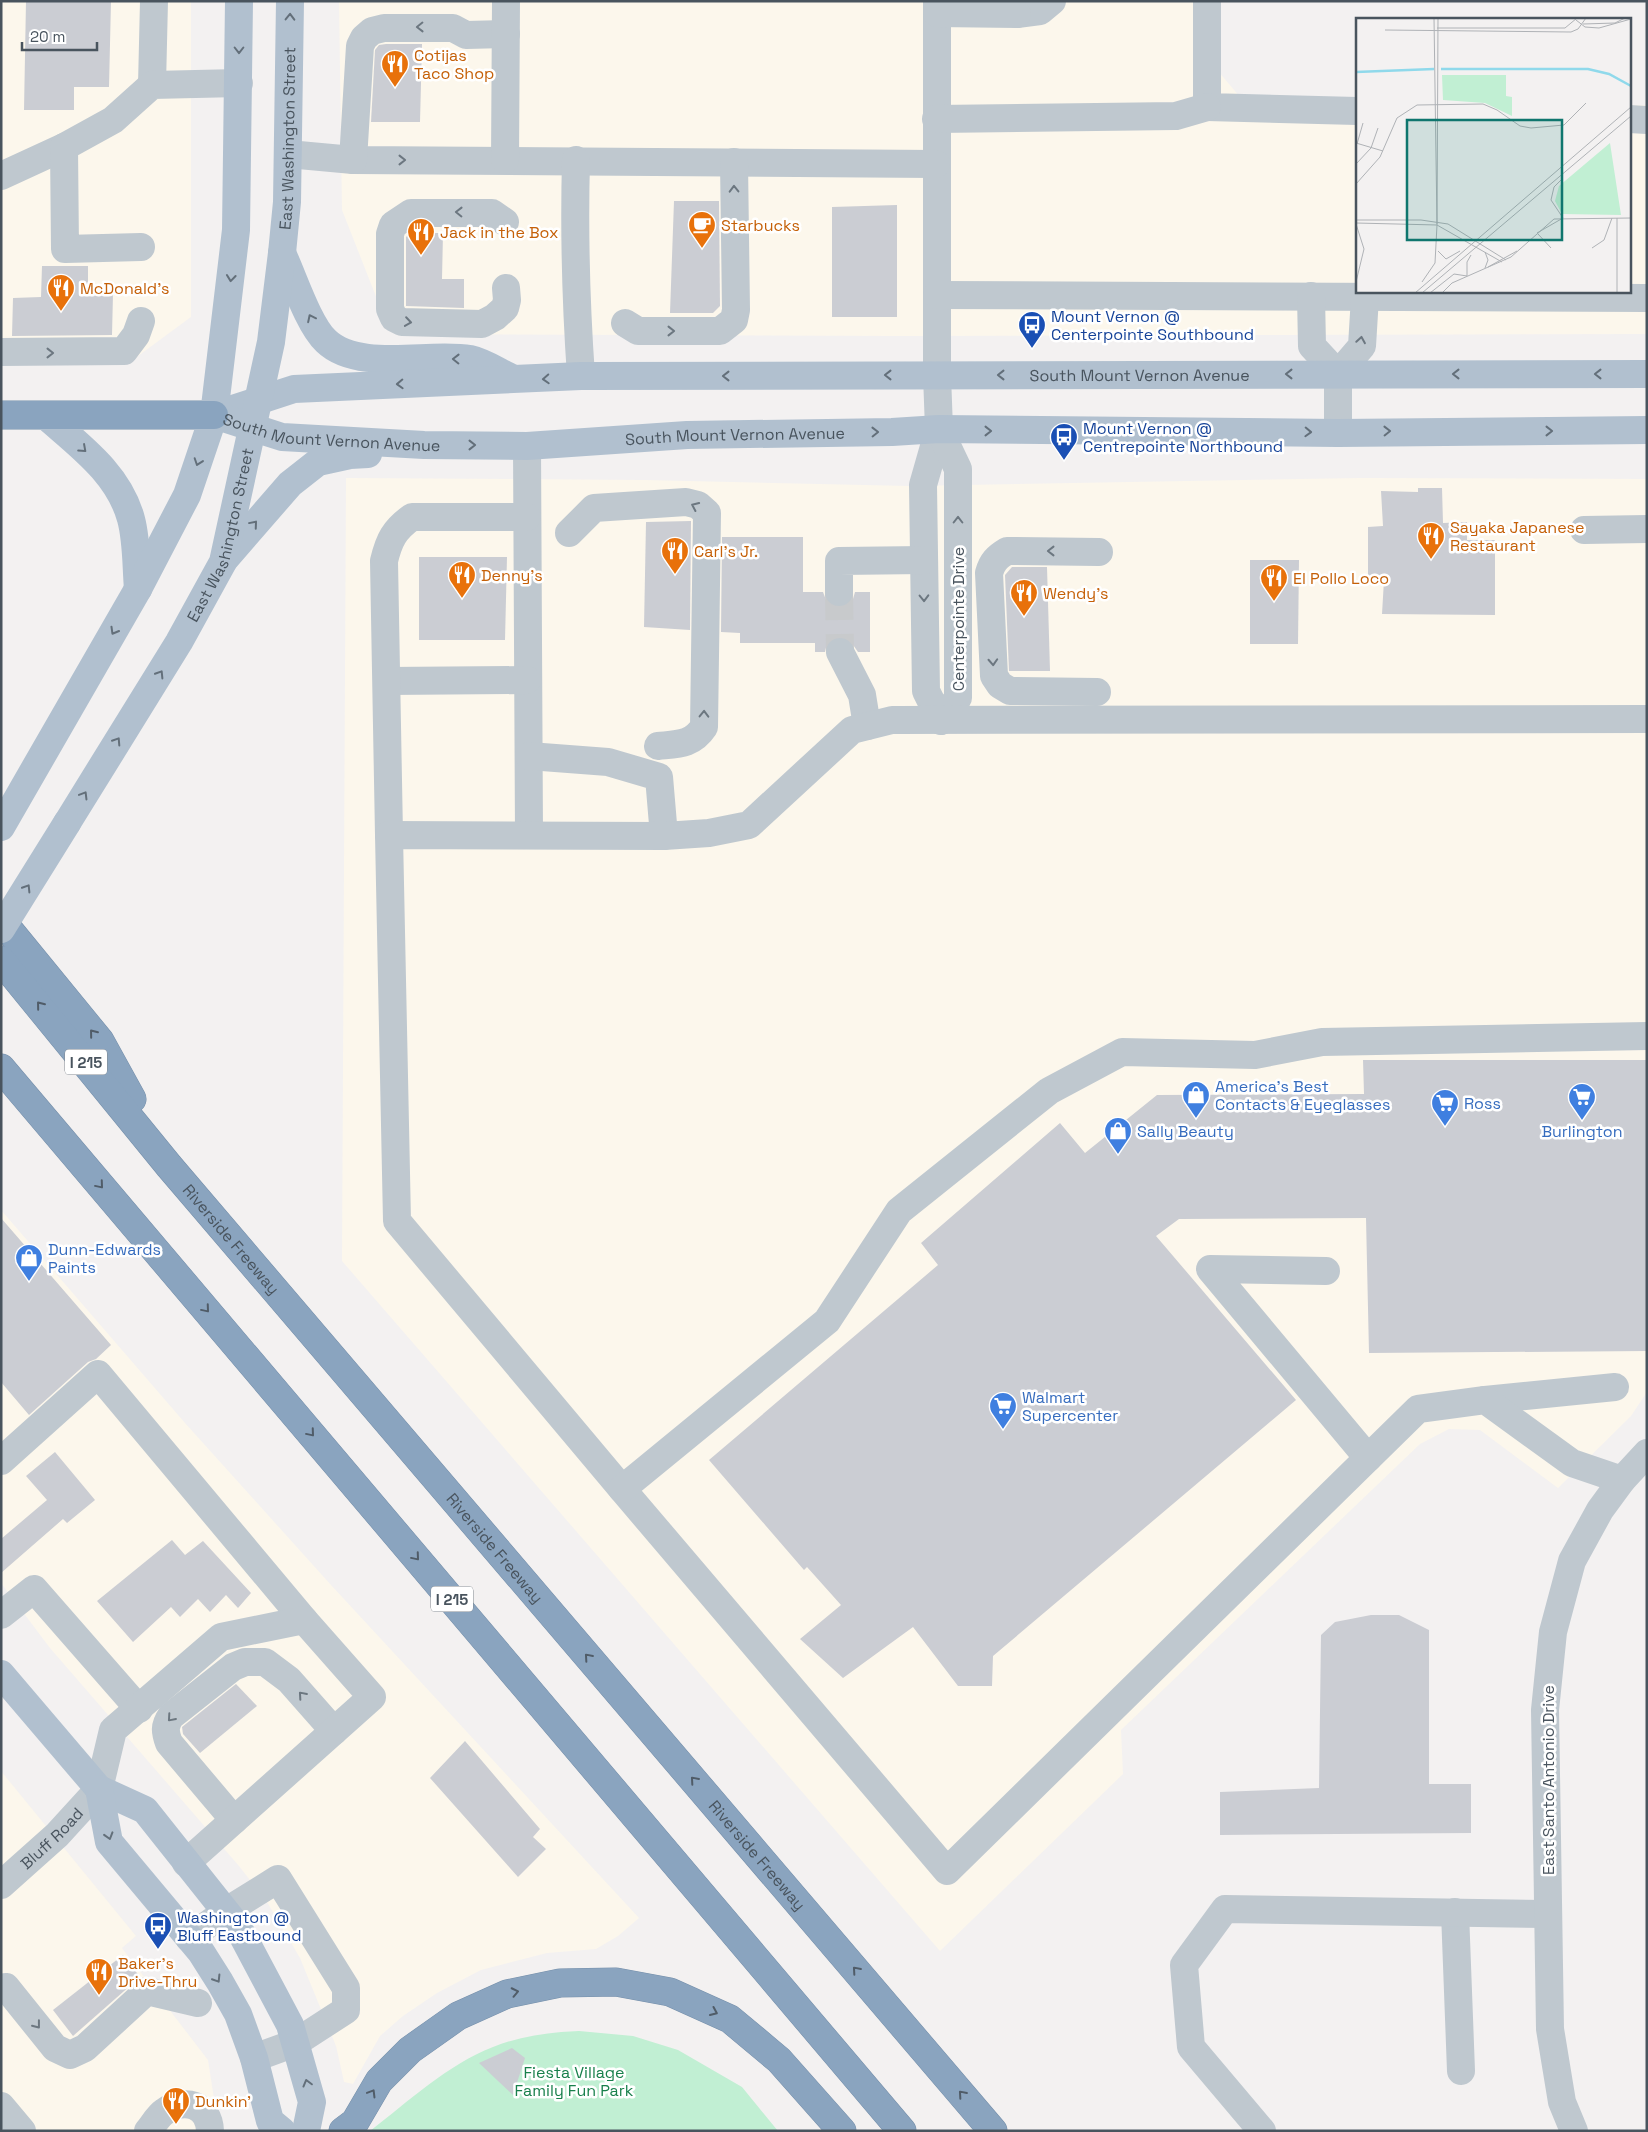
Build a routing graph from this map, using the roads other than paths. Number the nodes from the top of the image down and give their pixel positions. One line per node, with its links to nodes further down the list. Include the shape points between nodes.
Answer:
1 (154, 1): 11 (street)
2 (239, 1): 10 (main road, one-way to 10)
3 (290, 1): 18 (main road, East Washington Street, one-way to 3)
4 (506, 1): 9 (street)
5 (1052, 1): 8 (street, via 1040,11)
6 (1206, 1): 12 (street)
7 (937, 7): 8 (street); 14 (street, Centerpointe Drive)
8 (1017, 8)
9 (506, 34): 19 (street, one-way to 19, via 466,35 453,28 401,27 372,31 360,46); 20 (street)
10 (239, 83): 11 (street); 44 (main road, one-way to 44, via 236,230)
11 (152, 85): 17 (street, via 113,120)
12 (1206, 107): 13 (street); 14 (street, via 1176,116)
13 (1356, 111)
14 (936, 119): 23 (street, Centerpointe Drive)
15 (1630, 119): 16 (street)
16 (1647, 120)
17 (64, 147): 24 (street); 26 (street, via 65,249)
18 (288, 154): 19 (street); 27 (main road, East Washington Street)
19 (353, 160): 20 (street, one-way to 20)
20 (505, 160): 21 (street)
21 (576, 160): 22 (street); 39 (street, via 574,214)
22 (734, 162): 23 (street); 34 (street, one-way to 22, via 638,331 720,330 734,320)
23 (936, 164): 29 (street, Centerpointe Drive)
24 (1, 176)
25 (505, 222): 28 (street, one-way to 28, via 492,212 411,213 399,219 390,234 390,309 394,318 402,322 482,324 505,308)
26 (141, 247)
27 (282, 253): 40 (main road, one-way to 27, via 471,359 360,358 336,350 315,326); 41 (main road, East Washington Street, via 271,342)
28 (506, 288)
29 (937, 295): 30 (street); 38 (street, Centerpointe Drive)
30 (1311, 296): 31 (street); 36 (street, via 1312,346)
31 (1365, 297): 32 (street); 36 (street, one-way to 31, via 1362,346)
32 (1647, 298)
33 (141, 321): 35 (street, one-way to 33, via 124,351 136,335)
34 (625, 322)
35 (1, 352)
36 (1338, 374): 37 (main road, South Mount Vernon Avenue, one-way to 36); 38 (main road, South Mount Vernon Avenue, one-way to 38); 48 (street)
37 (1647, 374)
38 (937, 375): 39 (main road, South Mount Vernon Avenue, one-way to 39); 46 (street, Centerpointe Drive)
39 (581, 376): 40 (main road, South Mount Vernon Avenue, one-way to 40)
40 (518, 380): 41 (main road, South Mount Vernon Avenue, one-way to 41, via 318,386)
41 (257, 400): 44 (main road, South Mount Vernon Avenue); 45 (main road, East Washington Street)
42 (1, 415): 43 (highway)
43 (47, 416): 44 (highway); 58 (main road, one-way to 58, via 110,476 124,498 132,521)
44 (214, 416): 45 (main road, South Mount Vernon Avenue); 58 (main road, one-way to 58, via 187,495)
45 (251, 428): 49 (main road, South Mount Vernon Avenue, via 282,437); 57 (main road, East Washington Street)
46 (939, 429): 48 (main road, South Mount Vernon Avenue, one-way to 48); 50 (main road, South Mount Vernon Avenue, one-way to 46, via 687,435); 56 (street, Centerpointe Drive, via 923,485); 65 (street, Centerpointe Drive, one-way to 46, via 958,698 958,469)
47 (1647, 430): 48 (main road, South Mount Vernon Avenue, one-way to 47)
48 (1338, 432)
49 (424, 445): 50 (main road, South Mount Vernon Avenue, one-way to 50); 57 (main road, one-way to 49, via 290,484 318,462 350,455 387,454)
50 (527, 446): 51 (street)
51 (528, 517): 61 (street); 62 (street, via 412,517 400,526 389,542 384,561)
52 (1647, 529): 53 (street)
53 (1584, 530)
54 (569, 533): 67 (street, one-way to 54, via 683,744 698,736 704,727 707,513 698,505 686,502 594,508)
55 (1100, 552): 63 (street, one-way to 63, via 1007,551 992,563 989,573 994,676 1000,685 1010,692)
56 (924, 560): 59 (street, via 839,561); 65 (street, Centerpointe Drive, one-way to 65, via 926,691)
57 (223, 562): 74 (main road, East Washington Street, one-way to 57, bridge, via 179,642)
58 (138, 589): 69 (main road, one-way to 69)
59 (839, 592)
60 (840, 652): 66 (street, via 862,695)
61 (528, 680): 62 (street); 68 (street)
62 (386, 681): 70 (street)
63 (1097, 692)
64 (1647, 719): 65 (street)
65 (941, 721): 66 (street, via 892,720)
66 (867, 726): 72 (street, via 852,730 749,825 709,833)
67 (658, 746)
68 (529, 756): 71 (street); 72 (street, via 608,762 659,778)
69 (1, 826)
70 (390, 834): 71 (street); 89 (street, via 397,1221)
71 (529, 835): 72 (street)
72 (664, 836)
73 (1, 920): 80 (highway, one-way to 73, via 100,1041)
74 (1, 929)
75 (1, 960): 80 (highway, Riverside Freeway / I 215, one-way to 75)
76 (1647, 1036): 89 (street, via 1322,1042 1255,1055 1122,1052 1049,1091 899,1211 827,1322)
77 (1, 1068): 79 (highway, I 215)
78 (1, 1083): 79 (highway)
79 (79, 1160): 117 (highway, I 215, one-way to 117)
80 (169, 1166): 118 (highway, Riverside Freeway / I 215, one-way to 80)
81 (1326, 1271): 85 (street, via 1210,1269)
82 (1616, 1387): 83 (street)
83 (1485, 1400): 85 (street, via 1418,1409); 87 (street)
84 (1647, 1453): 88 (street, East Santo Antonio Drive)
85 (1368, 1458): 89 (street, via 947,1871)
86 (1, 1461): 92 (street, via 98,1374)
87 (1572, 1464): 88 (street); 90 (street)
88 (1622, 1480): 90 (street, East Santo Antonio Drive)
89 (622, 1489)
90 (1600, 1510): 102 (street, East Santo Antonio Drive, via 1572,1561 1553,1632 1545,1710)
91 (1, 1615): 94 (street, via 34,1589)
92 (304, 1620): 94 (street, via 220,1637); 95 (street, via 372,1697)
93 (1, 1674): 96 (main road)
94 (138, 1709): 96 (street, via 114,1730)
95 (334, 1731): 97 (street); 97 (street, one-way to 97, via 289,1680 265,1662 245,1662 233,1668 171,1716 165,1733 169,1743)
96 (99, 1789): 98 (main road, via 145,1810); 99 (street, Bluff Road, via 57,1835); 103 (main road, one-way to 103, via 109,1842)
97 (234, 1820): 98 (street)
98 (186, 1863): 100 (main road)
99 (1, 1885)
100 (225, 1912): 103 (street); 106 (main road, via 238,1927 269,1982); 106 (street, via 278,1879 346,1988 346,2010)
101 (1455, 1912): 102 (street); 108 (street); 119 (street, via 1225,1909 1184,1965 1192,2046)
102 (1548, 1914): 120 (street, East Santo Antonio Drive, via 1550,2029 1562,2102)
103 (189, 1938): 107 (main road, one-way to 107, via 238,2014)
104 (6, 1987): 105 (street, one-way to 105, via 54,2048 70,2054 86,2048 146,1991)
105 (198, 2003)
106 (295, 2043): 107 (street); 114 (main road, one-way to 106, via 312,2102)
107 (254, 2058): 113 (main road, via 270,2121)
108 (1461, 2071)
109 (1, 2106): 110 (street)
110 (22, 2131)
111 (148, 2131): 112 (street, via 163,2112 182,2103 202,2110 210,2122)
112 (210, 2131)
113 (282, 2131)
114 (306, 2131)
115 (343, 2131): 116 (highway, one-way to 116, via 355,2122 379,2081 410,2050 458,2016 507,1994 560,1983 616,1982 670,1992 730,2019 779,2060)
116 (842, 2131)
117 (902, 2131)
118 (993, 2131)
119 (1262, 2131)
120 (1574, 2131)

